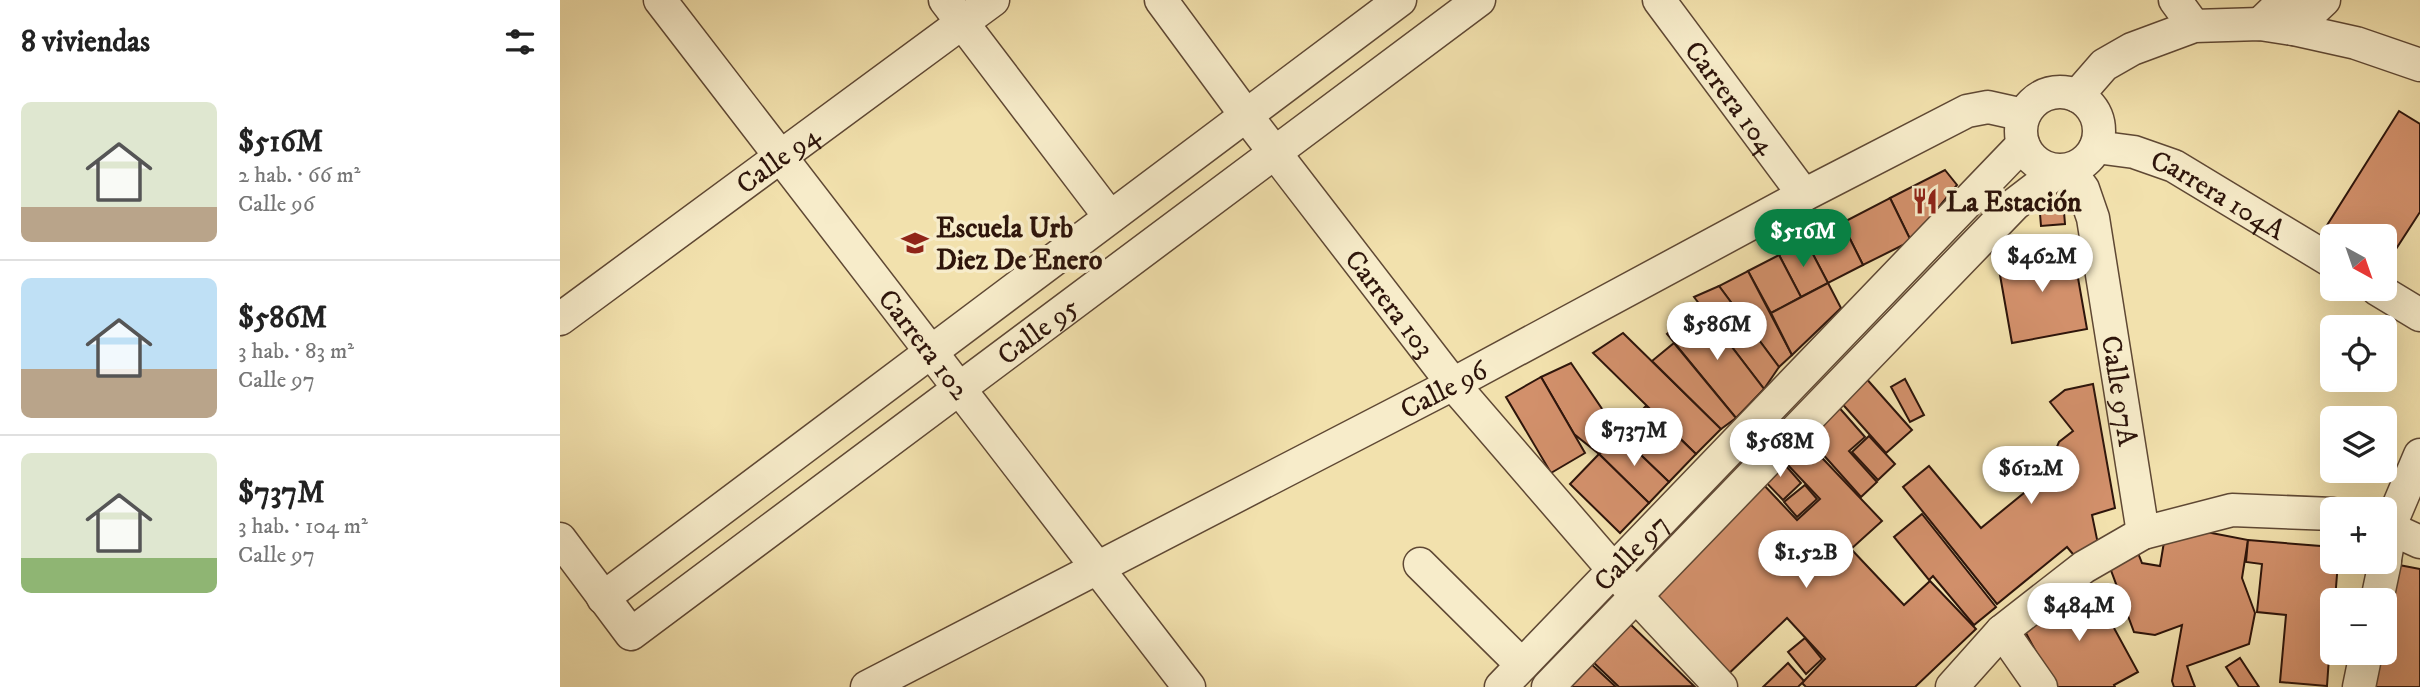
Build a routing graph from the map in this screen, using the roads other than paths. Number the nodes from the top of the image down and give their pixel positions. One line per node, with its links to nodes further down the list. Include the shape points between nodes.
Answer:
1 (660, 0): 18 (street, Carrera 102)
2 (993, 0): 9 (street, Calle 94)
3 (1161, 0): 14 (street, Carrera 103)
4 (1400, 0): 14 (street, Calle 95)
5 (1479, 0): 17 (street, Calle 95)
6 (1659, 0): 20 (street, Carrera 104)
7 (2175, 0): 11 (street)
8 (2325, 0): 10 (street)
9 (953, 11): 18 (street, Calle 94); 21 (street)
10 (2289, 15): 11 (street, via 2260,24); 12 (street)
11 (2194, 26): 13 (street, via 2104,65)
12 (2420, 65)
13 (2077, 96): 15 (street, via 2046,94 2033,103); 16 (street, via 2094,112 2099,135)
14 (1245, 114): 17 (street, Carrera 103); 21 (street, Calle 95)
15 (2023, 130): 19 (street, via 2030,158 2043,167); 20 (street, Calle 96, via 1988,107 1967,111); 38 (street, Calle 97)
16 (2096, 147): 19 (street, via 2081,165); 22 (street, Carrera 104A, via 2134,152 2174,166)
17 (1274, 153): 27 (street, Carrera 103); 28 (street, Calle 95)
18 (780, 157): 25 (street, Calle 94); 26 (street, Carrera 102)
19 (2063, 170): 33 (street, Calle 97A, via 2082,189 2093,218); 39 (street, Calle 97, via 2015,204)
20 (1804, 195): 27 (street, Calle 96)
21 (1110, 217): 26 (street, Calle 95)
22 (2320, 254)
23 (2397, 301): 24 (street)
24 (2420, 315)
25 (560, 319)
26 (931, 352): 28 (street, Carrera 102); 40 (street, Calle 95)
27 (1453, 384): 37 (street, Calle 96); 38 (street, Carrera 103)
28 (959, 389): 37 (street, Carrera 102); 40 (street, Calle 95, via 631,634)
29 (2420, 455): 30 (street)
30 (2397, 509)
31 (2320, 513): 33 (street, via 2232,510)
32 (2397, 531): 35 (street)
33 (2143, 533): 41 (street, via 2084,566)
34 (560, 540): 40 (street)
35 (2420, 542)
36 (1420, 564): 43 (street)
37 (1097, 568): 44 (street, Calle 96); 45 (street, Carrera 102)
38 (1615, 570): 39 (street, Carrera 103); 43 (street, Calle 97)
39 (1637, 597): 46 (street, Calle 97); 47 (street, Carrera 103)
40 (603, 598)
41 (2002, 631): 48 (street); 49 (street)
42 (2364, 665): 50 (street)
43 (1511, 676)
44 (867, 687)
45 (1189, 687)
46 (1548, 687)
47 (1721, 687)
48 (1952, 687)
49 (2041, 687)
50 (2359, 687)

